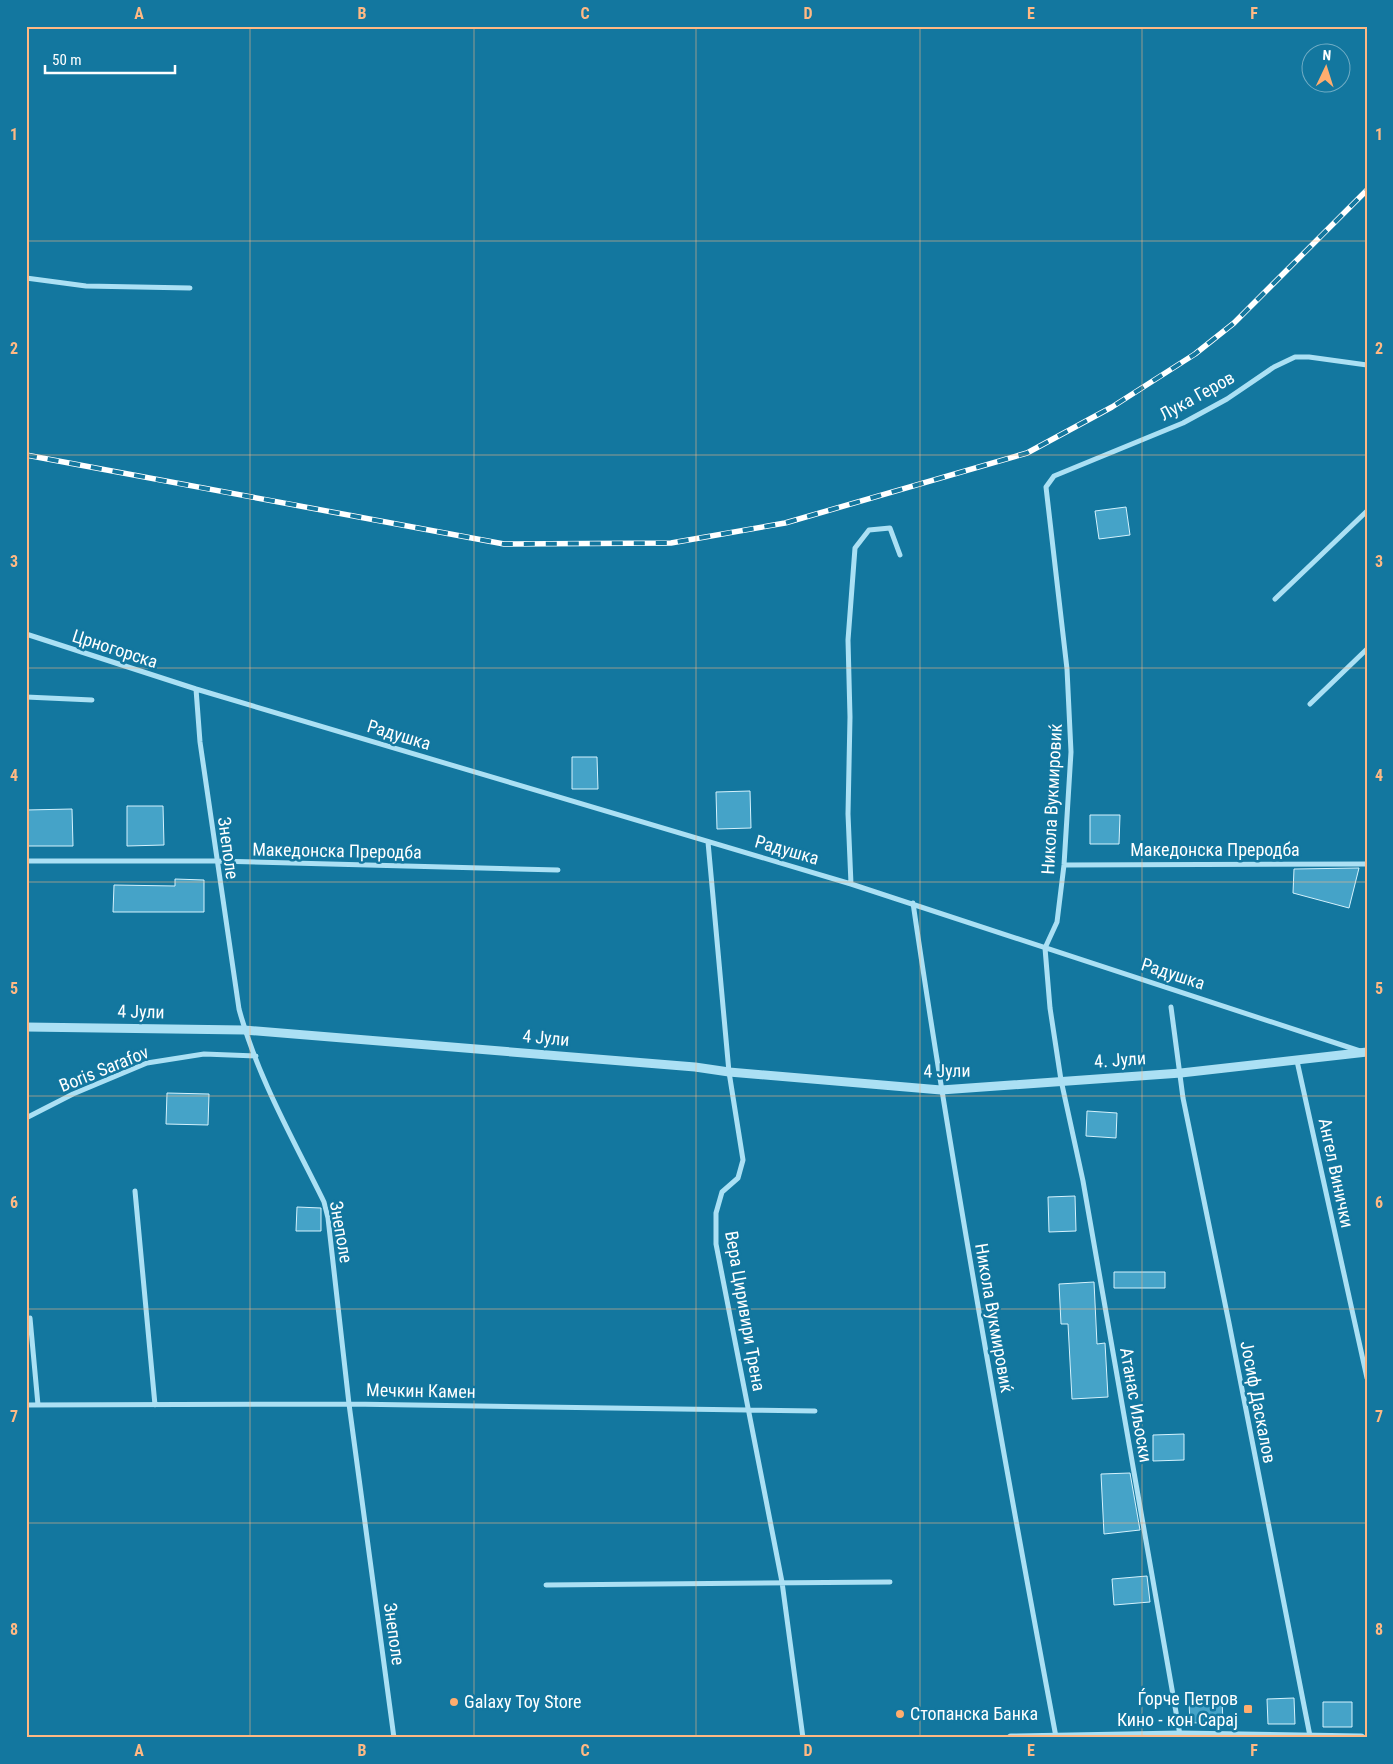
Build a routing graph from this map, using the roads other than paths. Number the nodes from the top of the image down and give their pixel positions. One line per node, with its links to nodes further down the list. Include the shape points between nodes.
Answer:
1 (26, 278): 2 (street, via 86,286)
2 (190, 288)
3 (1367, 365): 4 (street, Лука Геров, via 1309,356 1295,357 1274,366 1227,399 1183,423 1054,476)
4 (1046, 487): 18 (street, Никола Вукмировиќ, via 1067,669 1071,752)
5 (1367, 511): 7 (street)
6 (900, 555): 20 (street, via 890,528 869,530 855,548 848,640)
7 (1275, 599)
8 (26, 634): 10 (street, Црногорска)
9 (1367, 649): 13 (street)
10 (196, 689): 14 (street, Радушка); 16 (street, Знеполе)
11 (26, 697): 12 (street)
12 (92, 700)
13 (1310, 704)
14 (708, 842): 20 (street, Радушка); 29 (street, Вера Циривири Трена)
15 (26, 861): 16 (street, Македонска Преродба)
16 (216, 861): 19 (street, Македонска Преродба); 25 (street, Знеполе)
17 (1367, 864): 18 (street, Македонска Преродба)
18 (1064, 865): 22 (street, Никола Вукмировиќ, via 1057,922)
19 (558, 870)
20 (851, 884): 21 (street, Радушка)
21 (913, 903): 22 (street, Радушка); 32 (street, Никола Вукмировиќ)
22 (1045, 948): 26 (street, Радушка); 31 (street, Никола Вукмировиќ, via 1050,1008)
23 (1171, 1006): 30 (street, Јосиф Даскалов)
24 (26, 1027): 25 (street, 4 Јули)
25 (244, 1030): 27 (street, Знеполе); 29 (street, 4 Јули, via 695,1066)
26 (1366, 1052): 28 (street)
27 (256, 1056): 33 (street, Boris Sarafov, via 204,1054 147,1063); 37 (street, Знеполе, via 274,1101 324,1202)
28 (1297, 1061): 30 (street); 36 (street, Ангел Винички)
29 (729, 1072): 32 (street, 4 Јули); 41 (street, Вера Циривири Трена, via 743,1160 738,1178 722,1192 716,1213 716,1244)
30 (1181, 1073): 31 (street, 4. Јули); 47 (street, Јосиф Даскалов, via 1183,1098)
31 (1062, 1080): 32 (street, 4 Јули); 46 (street, Aтанас Иљоски, via 1083,1181)
32 (941, 1090): 48 (street, Никола Вукмировиќ)
33 (26, 1118)
34 (135, 1191): 40 (street)
35 (30, 1318): 39 (street)
36 (1367, 1378)
37 (349, 1404): 40 (street, Мечкин Камен); 41 (street, Мечкин Камен); 49 (street, Знеполе)
38 (26, 1405): 39 (street, Мечкин Камен)
39 (38, 1405): 40 (street, Мечкин Камен)
40 (156, 1405)
41 (748, 1410): 42 (street, Мечкин Камен); 43 (street, Вера Циривири Трена)
42 (815, 1411)
43 (782, 1582): 44 (street); 45 (street); 50 (street, Вера Циривири Трена)
44 (890, 1582)
45 (546, 1585)
46 (1180, 1735): 47 (street); 48 (street)
47 (1310, 1736): 52 (street)
48 (1056, 1737): 51 (street)
49 (394, 1738)
50 (803, 1738)
51 (1011, 1738)
52 (1361, 1738)

